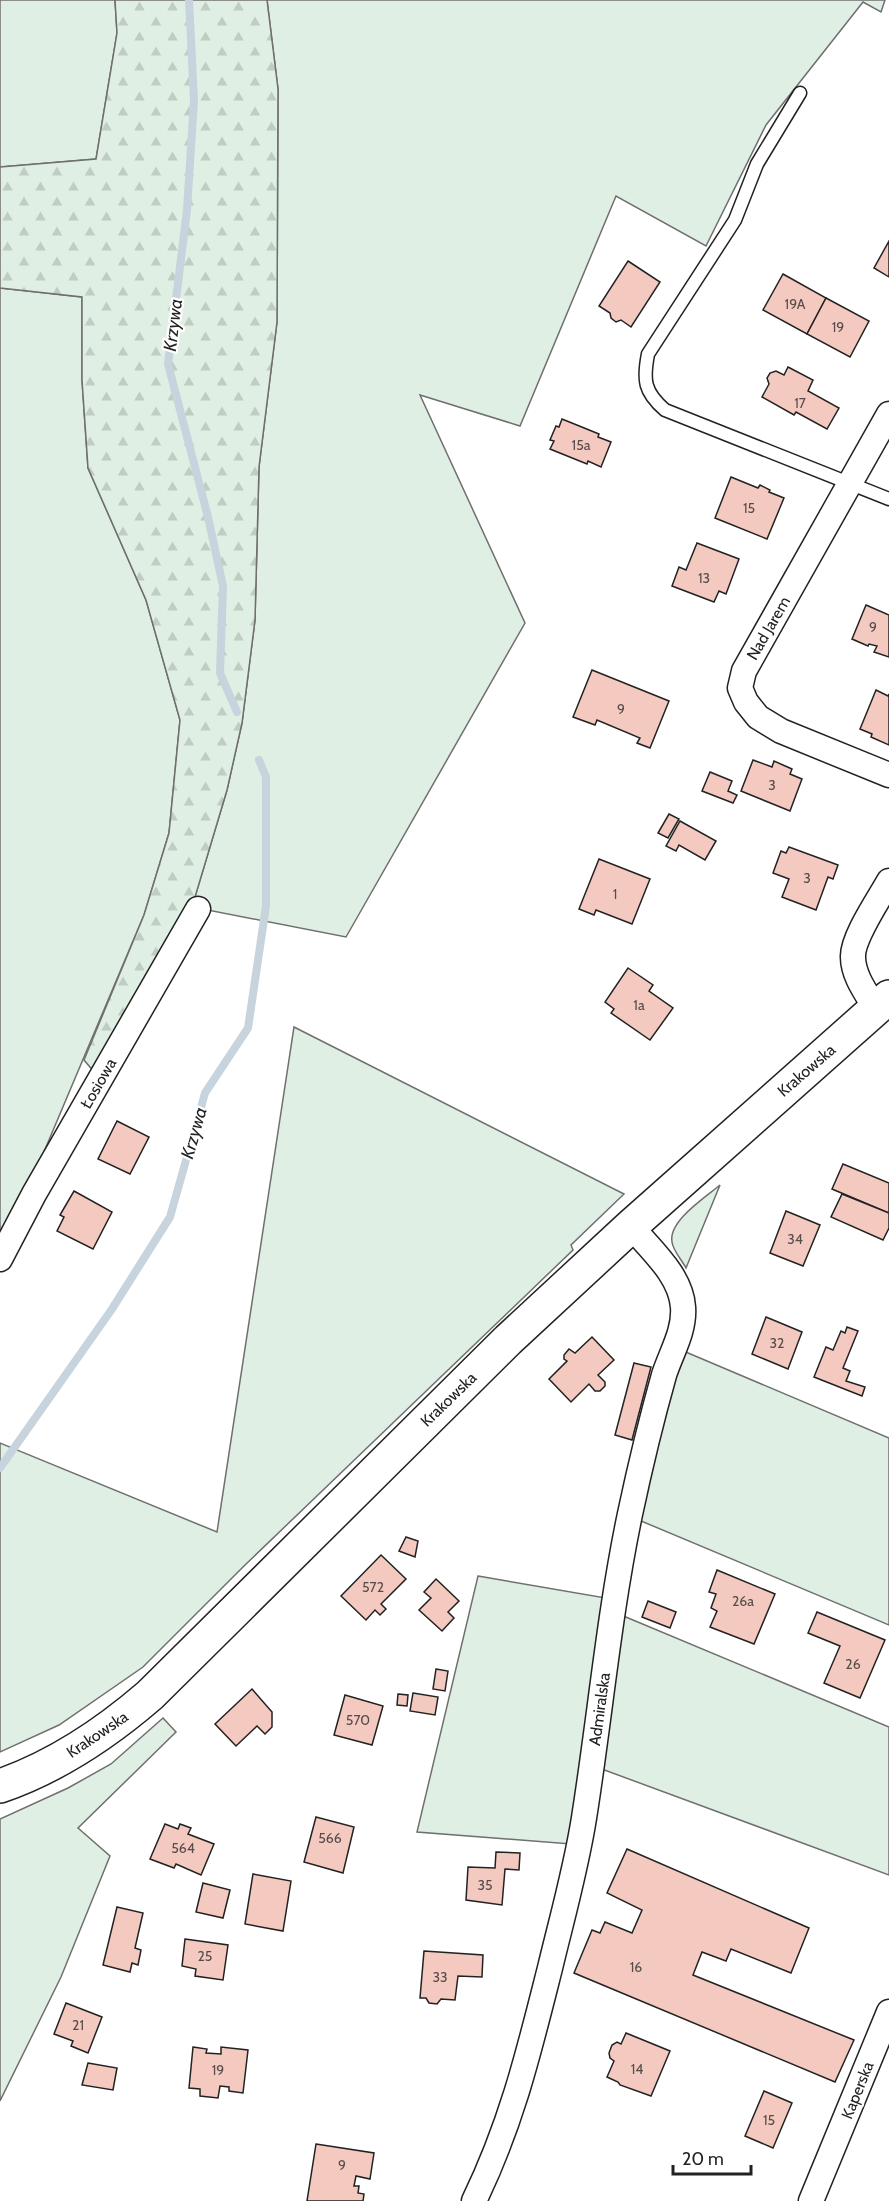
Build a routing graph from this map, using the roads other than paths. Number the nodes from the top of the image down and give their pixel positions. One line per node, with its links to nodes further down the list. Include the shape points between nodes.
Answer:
1 (801, 93): 3 (lane, via 757,164 735,220 648,354 644,374 654,401 665,410)
2 (889, 414): 3 (street, Nad Jarem)
3 (850, 483): 4 (lane); 5 (street, Nad Jarem, via 744,671 740,688 758,717 781,731)
4 (889, 499)
5 (889, 775)
6 (889, 881): 8 (street, via 855,943 853,958 856,972)
7 (198, 909): 10 (street, Łosiowa)
8 (883, 1003): 9 (main road, Krakowska)
9 (632, 1226): 11 (main road, Krakowska, via 475,1373 150,1695 86,1743); 13 (street, Admiralska, via 679,1288 683,1323 662,1382 629,1517 583,1820 564,1916 515,2103)
10 (0, 1259)
11 (0, 1786)
12 (889, 2012): 14 (street, Kaperska)
13 (474, 2201)
14 (811, 2201)

